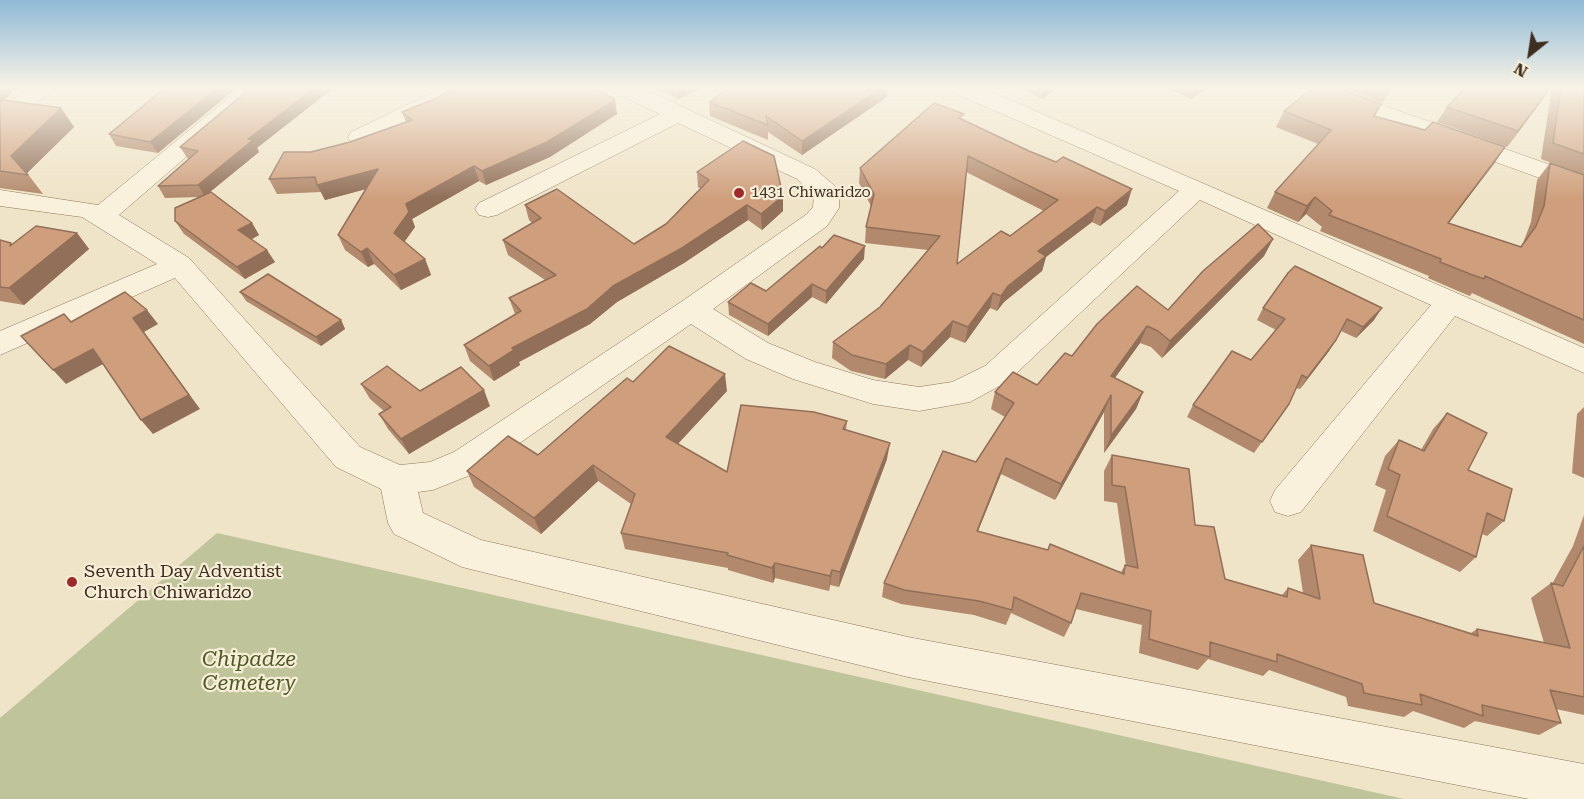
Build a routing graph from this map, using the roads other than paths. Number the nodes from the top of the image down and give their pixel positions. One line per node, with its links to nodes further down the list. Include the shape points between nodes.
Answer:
1 (211, 124): 12 (street)
2 (386, 124): 7 (street)
3 (657, 124): 11 (street)
4 (696, 124): 15 (street, via 806,174 827,193 826,208 817,220)
5 (1047, 124): 9 (street)
6 (1413, 124): 8 (street)
7 (360, 137)
8 (1584, 186)
9 (1197, 189): 14 (street); 15 (street, via 996,374 958,393 919,399 873,392 757,351)
10 (0, 198): 12 (street, via 88,210)
11 (488, 209)
12 (101, 216): 13 (street)
13 (179, 265): 16 (street); 18 (street, via 348,457)
14 (1450, 302): 17 (street); 19 (street)
15 (692, 309): 18 (street, via 466,462 434,476)
16 (0, 344)
17 (1584, 361)
18 (398, 480): 20 (street, via 407,523 476,555 908,657)
19 (1288, 501)
20 (1584, 787)

